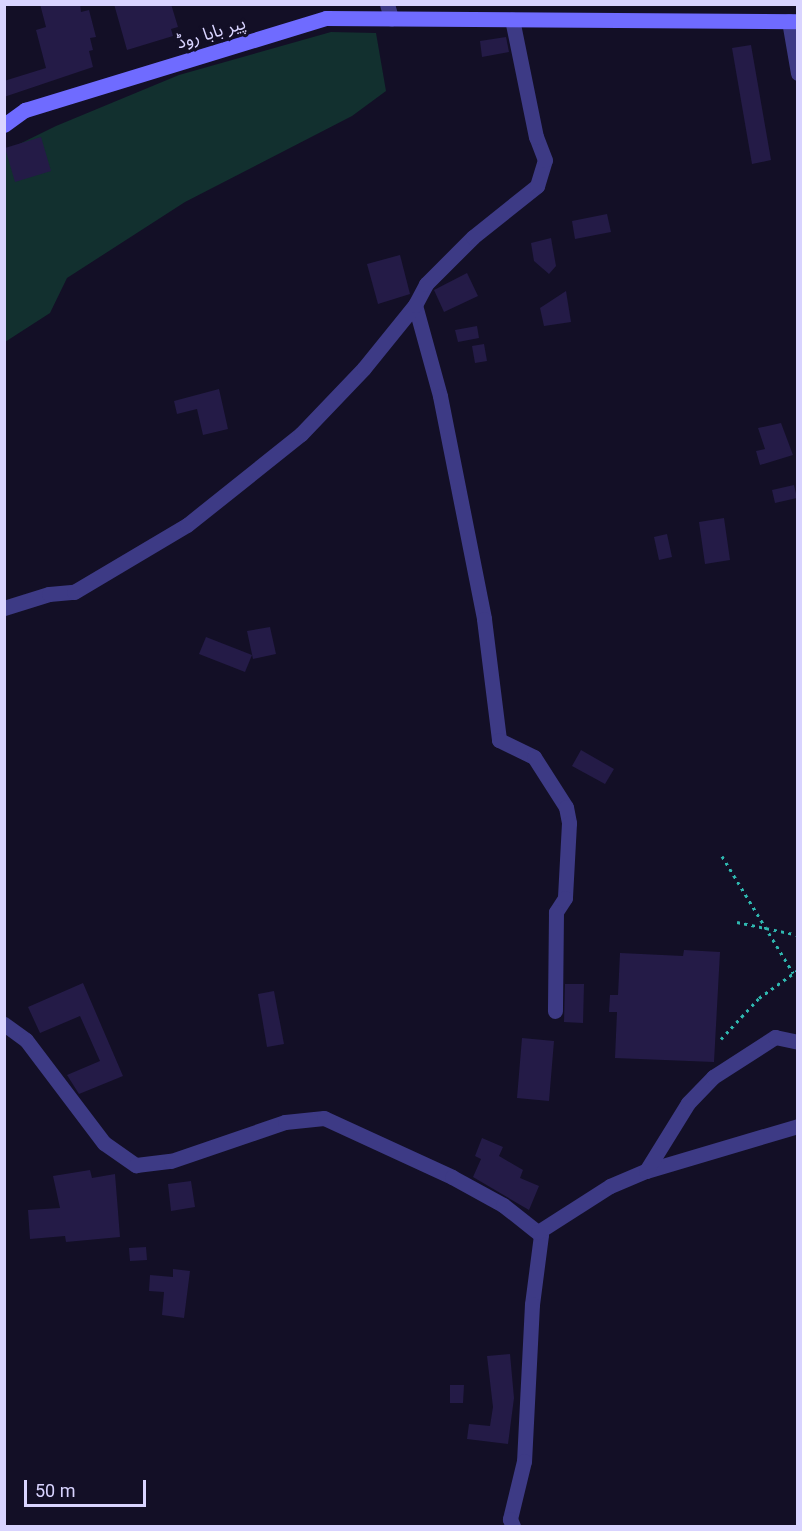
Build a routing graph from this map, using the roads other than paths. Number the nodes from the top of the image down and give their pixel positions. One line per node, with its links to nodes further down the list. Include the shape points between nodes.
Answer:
1 (389, 11): 2 (main road, پیر بابا روڈ); 5 (main road, پیر بابا روڈ, via 326,18 25,110)
2 (512, 19): 3 (main road, پیر بابا روڈ); 6 (street, via 536,137 545,160 537,186 473,237 426,284)
3 (793, 21): 4 (street)
4 (798, 73)
5 (4, 125)
6 (415, 304): 7 (street, via 364,368 301,435 187,525 74,592 49,594); 8 (street, via 440,396 461,518 484,619 499,740 534,757 566,807 569,823 565,898 556,912)
7 (4, 608)
8 (555, 1011)
9 (4, 1024): 13 (street, via 26,1040 104,1143 136,1165 171,1161 285,1122 324,1118 452,1177 503,1205)
10 (798, 1042): 12 (street, via 775,1037 713,1077 688,1103)
11 (798, 1126): 12 (street)
12 (646, 1171): 13 (street, via 610,1186)
13 (538, 1232): 14 (street, via 540,1261 532,1304 524,1461)
14 (508, 1524)

